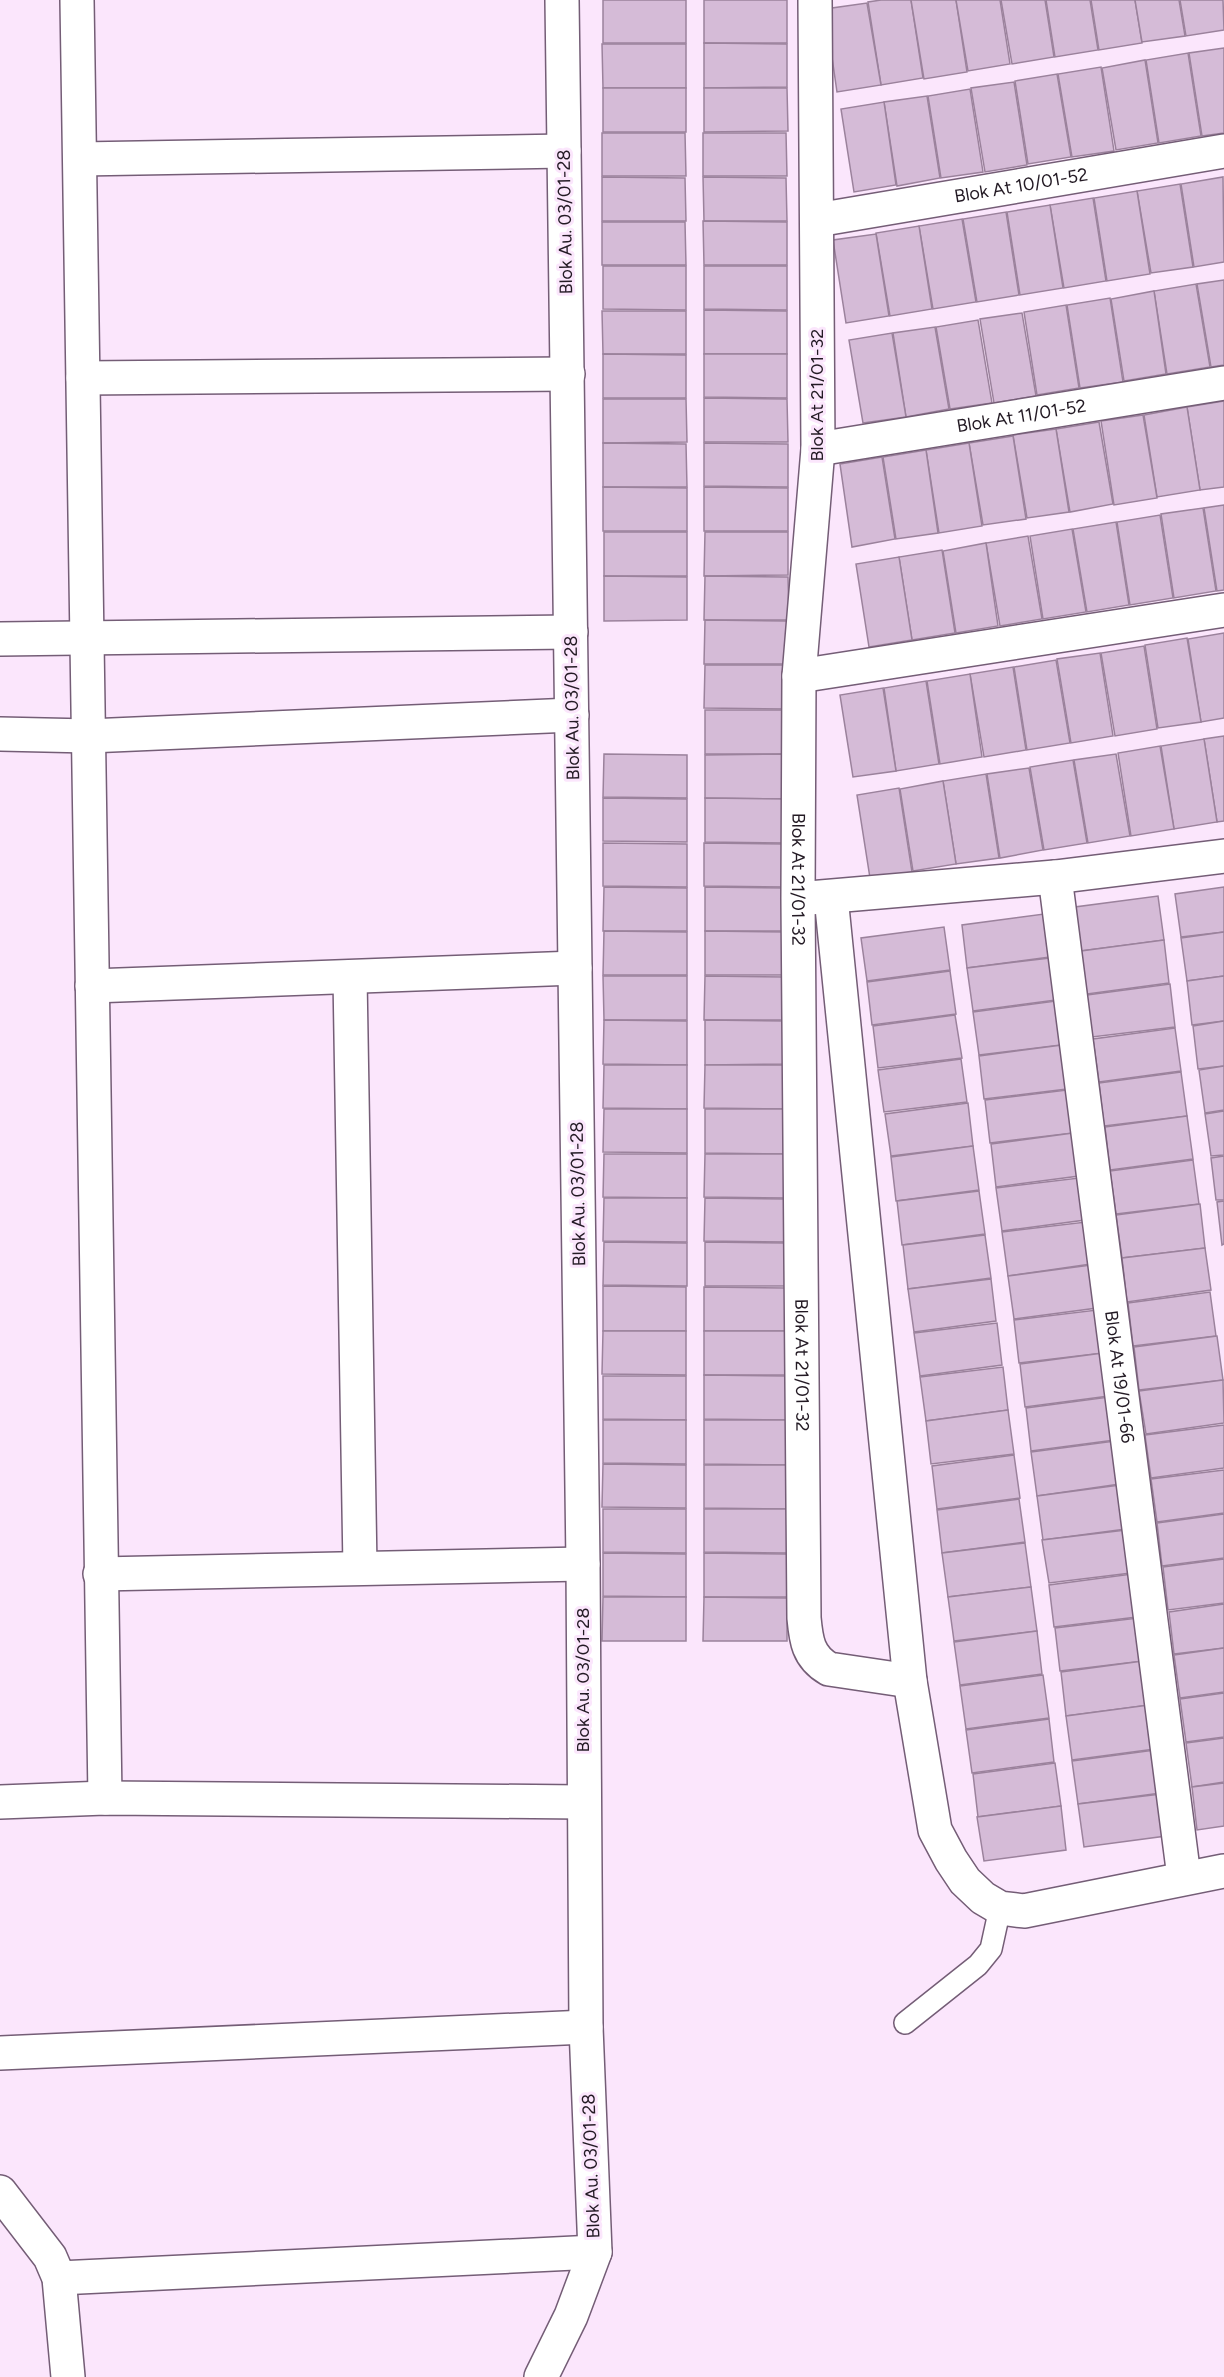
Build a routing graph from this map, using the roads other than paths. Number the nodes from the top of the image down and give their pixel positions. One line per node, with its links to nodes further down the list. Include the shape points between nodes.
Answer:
1 (77, 0): 6 (street)
2 (562, 0): 4 (street, Blok Au. 03/01-28)
3 (815, 0): 7 (street, Blok At 21/01-32)
4 (564, 151): 6 (street); 8 (street, Blok Au. 03/01-28)
5 (1224, 151): 7 (street, Blok At 10/01-52)
6 (80, 159): 9 (street)
7 (817, 220): 11 (street, Blok At 21/01-32)
8 (568, 374): 9 (street); 13 (street, Blok Au. 03/01-28)
9 (84, 378): 15 (street)
10 (1224, 383): 11 (street, Blok At 11/01-52)
11 (818, 449): 16 (street, Blok At 21/01-32)
12 (1224, 610): 16 (street)
13 (571, 632): 15 (street); 17 (street, Blok Au. 03/01-28)
14 (0, 639): 15 (street)
15 (88, 639): 19 (street)
16 (799, 676): 23 (street, Blok At 21/01-32)
17 (572, 714): 19 (street); 24 (street, Blok Au. 03/01-28)
18 (0, 734): 19 (street)
19 (89, 736): 26 (street)
20 (1224, 856): 21 (street)
21 (1055, 877): 22 (street); 35 (street, Blok At 19/01-66)
22 (831, 897): 23 (street); 30 (street)
23 (798, 898): 30 (street, Blok At 21/01-32, via 806,1641 811,1655 829,1669)
24 (575, 968): 25 (street); 27 (street, Blok Au. 03/01-28)
25 (350, 977): 26 (street); 28 (street)
26 (92, 986): 29 (street)
27 (583, 1564): 28 (street); 33 (street, Blok Au. 03/01-28)
28 (360, 1568): 29 (street)
29 (100, 1574): 31 (street)
30 (910, 1681): 36 (street, via 935,1830 965,1881)
31 (105, 1798): 32 (street); 33 (street)
32 (0, 1802)
33 (584, 1802): 38 (street, Blok Au. 03/01-28)
34 (1224, 1871): 35 (street)
35 (1184, 1877): 36 (street, via 1024,1911)
36 (1000, 1908): 37 (lane, via 991,1948 978,1965)
37 (905, 2023)
38 (586, 2027): 39 (street); 41 (street, Blok Au. 03/01-28)
39 (0, 2053)
40 (0, 2192): 42 (street, via 50,2257)
41 (595, 2252): 42 (street); 44 (street, Blok Au. 03/01-28, via 571,2316)
42 (59, 2278): 43 (street)
43 (68, 2377)
44 (541, 2377)

